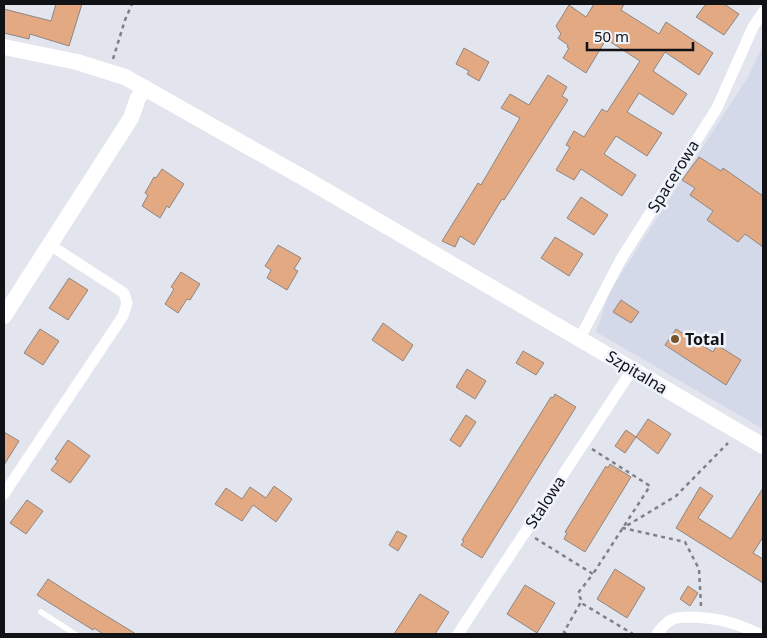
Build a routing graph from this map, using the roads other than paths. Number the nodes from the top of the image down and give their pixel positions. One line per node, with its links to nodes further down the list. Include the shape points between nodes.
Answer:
1 (763, 12): 6 (street, Spacerowa, via 753,26 717,108 621,259)
2 (4, 47): 3 (street, Szpitalna, via 77,62 125,77)
3 (145, 88): 4 (street, via 131,118); 6 (street, Szpitalna)
4 (50, 245): 5 (street); 9 (street, via 124,293 127,303 123,316)
5 (4, 316)
6 (580, 338): 7 (street, Szpitalna)
7 (628, 376): 8 (street, Szpitalna); 13 (street, Stalowa)
8 (763, 446)
9 (4, 494)
10 (40, 612): 12 (lane)
11 (763, 628): 15 (street)
12 (75, 634)
13 (458, 634)
14 (657, 634): 15 (street, via 672,619 702,617 740,624)
15 (759, 634)

